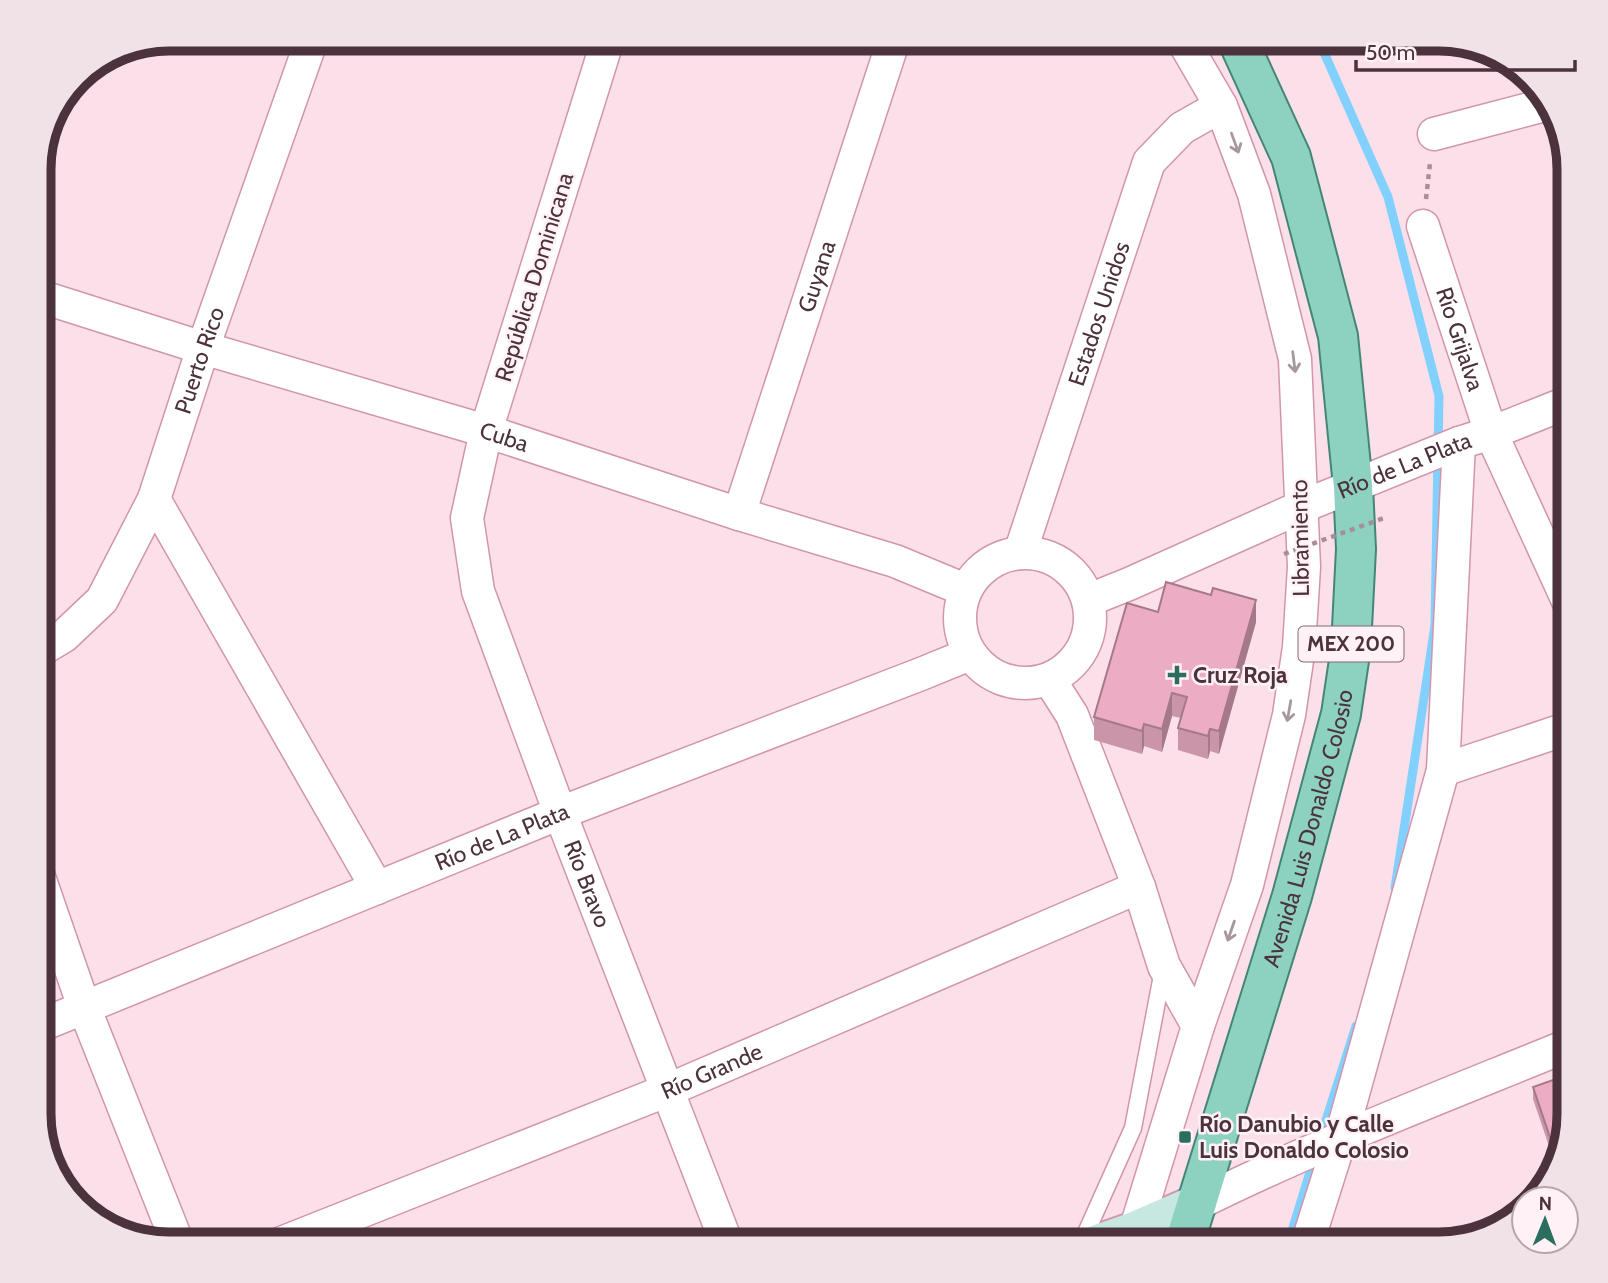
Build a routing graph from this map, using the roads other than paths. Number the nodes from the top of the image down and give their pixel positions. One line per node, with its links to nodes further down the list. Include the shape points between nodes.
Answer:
1 (307, 51): 11 (street, Puerto Rico)
2 (604, 51): 13 (street, República Dominicana)
3 (890, 51): 19 (street, Guyana)
4 (1189, 51): 6 (street, Libramiento)
5 (1243, 51): 16 (main road, Avenida Luis Donaldo Colosio / MEX 200, via 1291,157 1338,336)
6 (1221, 106): 18 (street, Libramiento, one-way to 18, via 1254,194 1295,359); 21 (street, Estados Unidos, via 1182,128 1149,162)
7 (1538, 106): 8 (street)
8 (1434, 134)
9 (1423, 226): 14 (street, Río Grijalva)
10 (51, 300): 11 (street, Cuba)
11 (203, 348): 13 (street, Cuba); 17 (street, Puerto Rico)
12 (1557, 407): 14 (street, Río de La Plata)
13 (486, 431): 19 (street, Cuba); 20 (street, República Dominicana)
14 (1491, 433): 15 (street, Río de La Plata); 22 (street, Río Grijalva)
15 (1454, 445): 16 (street, Río de La Plata); 29 (street)
16 (1353, 486): 18 (street, Río de La Plata); 34 (main road, Avenida Luis Donaldo Colosio / MEX 200, via 1356,561 1341,715)
17 (154, 499): 25 (street, Puerto Rico, via 102,600); 33 (street)
18 (1301, 507): 24 (street, Río de La Plata); 31 (street, Libramiento, one-way to 31, via 1304,567 1299,648 1289,715)
19 (739, 514): 23 (street, Cuba, via 895,561)
20 (467, 518): 30 (street, Río Bravo, via 478,591)
21 (1020, 552): 23 (street, via 997,558 978,571); 24 (street, via 1058,562 1074,574)
22 (1557, 575)
23 (965, 590): 26 (street, via 959,611 961,634)
24 (1089, 600): 27 (street, via 1091,619 1084,647 1066,670)
25 (51, 644)
26 (970, 654): 27 (street, via 985,670 1005,681 1027,684); 30 (street, Río de La Plata)
27 (1049, 679): 32 (street, via 1072,715)
28 (1557, 732): 29 (street)
29 (1443, 771): 42 (street)
30 (560, 813): 33 (street, Río de La Plata); 41 (street, Río Bravo)
31 (1247, 885): 34 (street); 39 (street, Libramiento, one-way to 39)
32 (1139, 887): 36 (street); 41 (street, Río Grande)
33 (377, 888): 37 (street, Río de La Plata)
34 (1292, 896): 43 (main road, Avenida Luis Donaldo Colosio / MEX 200)
35 (51, 912): 37 (street)
36 (1164, 965): 39 (street); 47 (lane, via 1133,1128)
37 (84, 1007): 38 (street, Río de La Plata); 44 (street)
38 (51, 1021)
39 (1198, 1026): 48 (street, Libramiento)
40 (1557, 1050): 42 (street)
41 (668, 1090): 45 (street, Río Grande); 46 (street, Río Bravo)
42 (1335, 1140): 43 (street); 51 (street)
43 (1197, 1204): 49 (street); 50 (main road, Avenida Luis Donaldo Colosio / MEX 200)
44 (173, 1232)
45 (309, 1232)
46 (722, 1232)
47 (1086, 1232)
48 (1135, 1232)
49 (1144, 1232)
50 (1188, 1232)
51 (1310, 1232)

